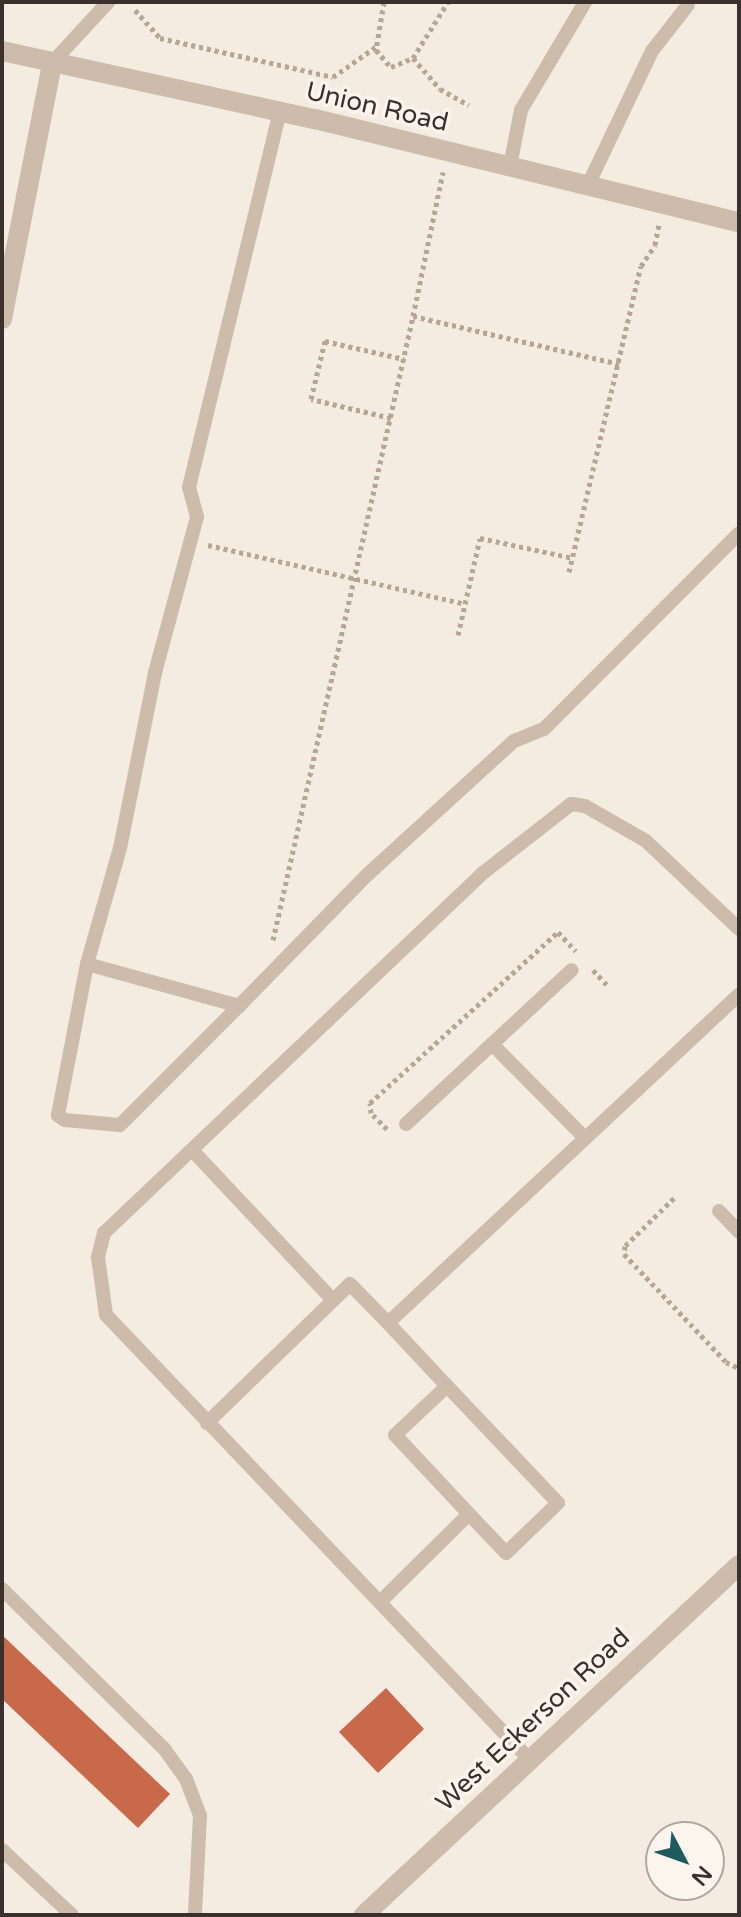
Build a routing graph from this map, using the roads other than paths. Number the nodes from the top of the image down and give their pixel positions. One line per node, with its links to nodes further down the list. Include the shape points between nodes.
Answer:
1 (108, 2): 5 (lane)
2 (585, 2): 7 (lane, via 521,110)
3 (688, 5): 8 (lane, via 652,51)
4 (2, 51): 5 (street, Union Road)
5 (52, 63): 6 (street, Union Road); 10 (street)
6 (280, 111): 7 (street, Union Road); 13 (lane, via 189,487 197,517 155,673 120,848)
7 (510, 166): 8 (street, Union Road)
8 (588, 185): 9 (street, Union Road)
9 (739, 222)
10 (2, 319)
11 (739, 533): 16 (lane, via 544,729 514,741 367,875)
12 (739, 929): 20 (lane, via 646,841 585,806 571,804 483,873)
13 (87, 964): 16 (lane); 16 (lane, via 58,1115 65,1120 120,1125)
14 (572, 970): 17 (lane)
15 (739, 994): 19 (lane)
16 (239, 1006)
17 (492, 1044): 18 (lane); 19 (lane)
18 (406, 1124)
19 (584, 1137): 24 (lane)
20 (192, 1150): 23 (lane); 26 (lane, via 104,1233 98,1257 106,1315)
21 (719, 1211): 22 (lane)
22 (739, 1232)
23 (333, 1300): 24 (lane, via 350,1284); 26 (lane)
24 (388, 1323): 25 (lane)
25 (447, 1386): 27 (lane, via 395,1435); 27 (lane, via 558,1503 506,1553)
26 (207, 1423): 30 (lane)
27 (469, 1514): 30 (lane)
28 (739, 1565): 31 (street, West Eckerson Road)
29 (2, 1589): 34 (lane, via 165,1750 186,1779 200,1815)
30 (382, 1600): 31 (lane)
31 (529, 1759): 35 (street, West Eckerson Road)
32 (2, 1850): 33 (lane)
33 (72, 1915)
34 (195, 1915)
35 (364, 1915)

